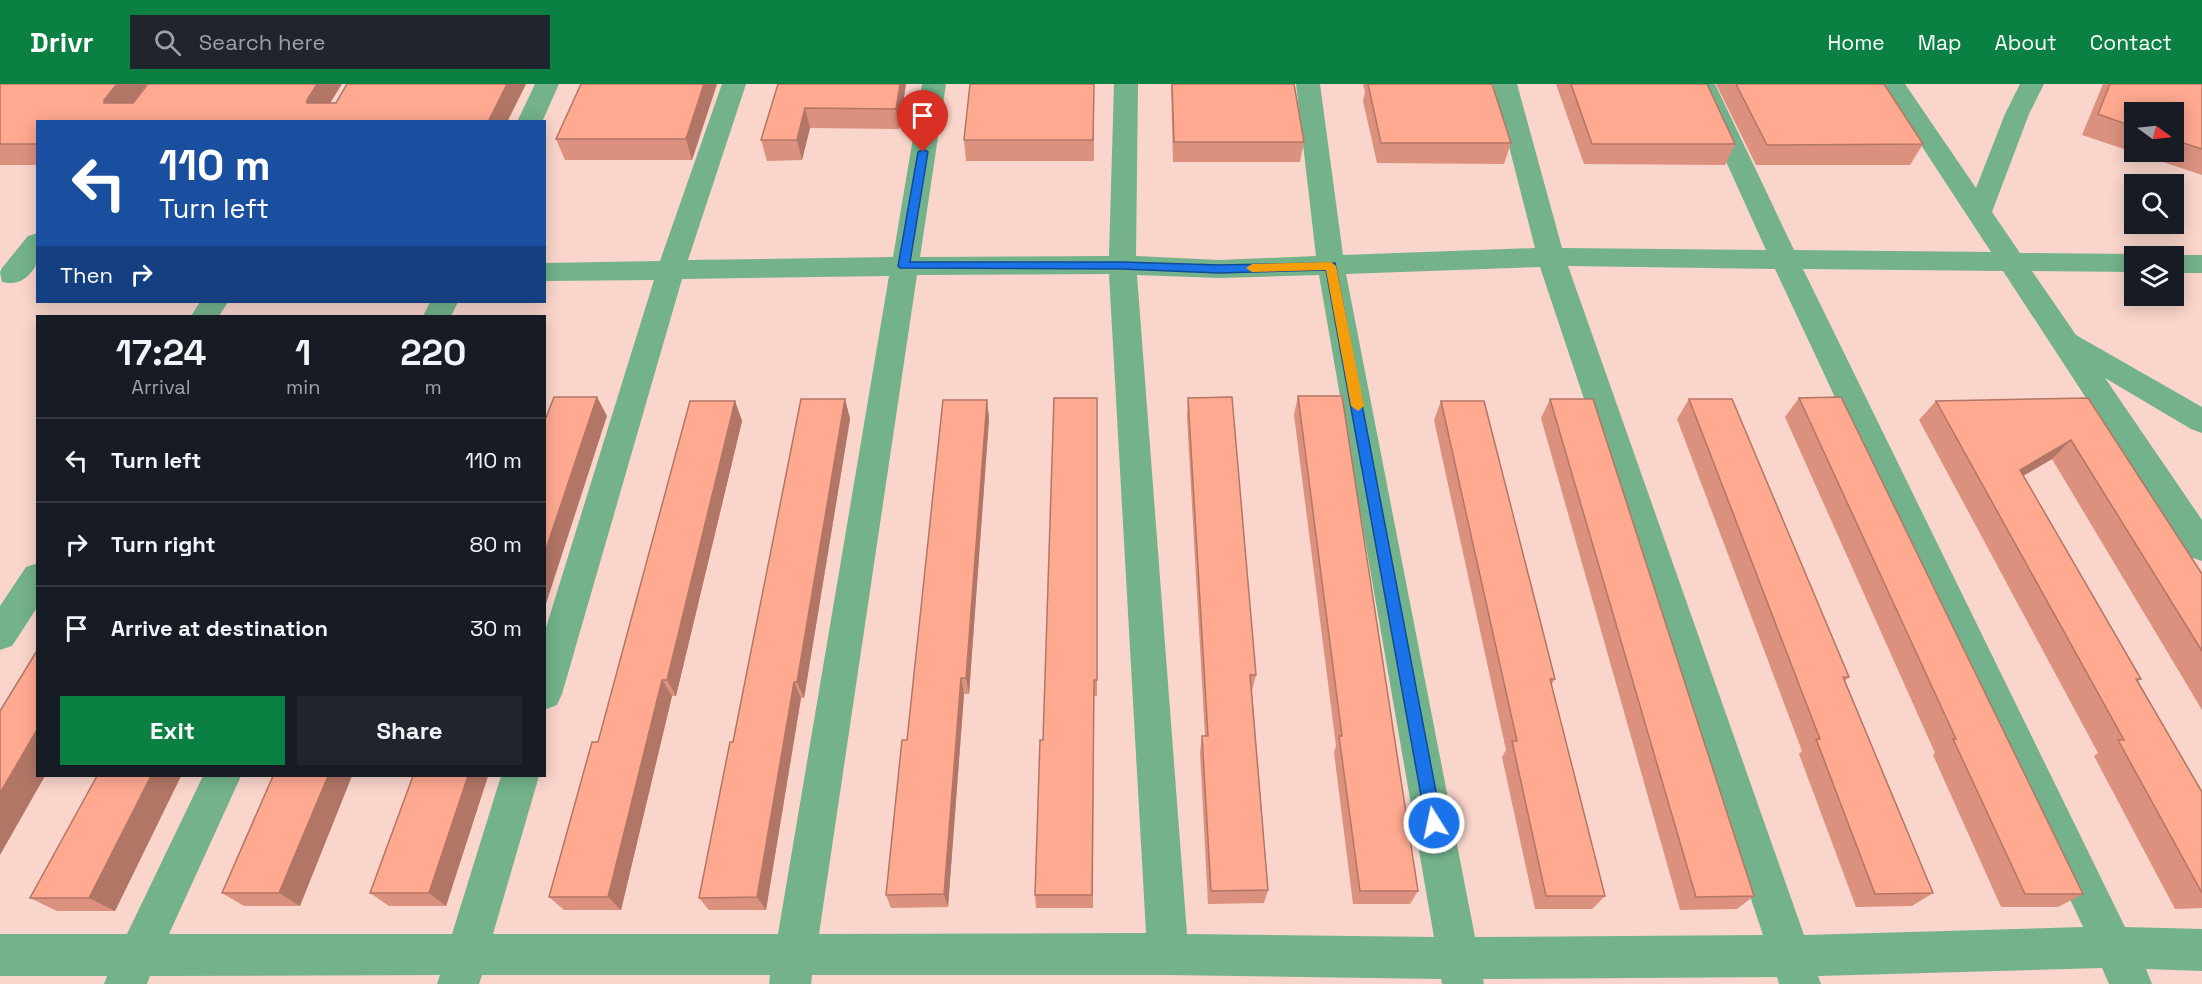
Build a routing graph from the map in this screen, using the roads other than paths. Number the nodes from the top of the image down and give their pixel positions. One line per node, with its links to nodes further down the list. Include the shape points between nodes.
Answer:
1 (547, 84): 10 (street)
2 (734, 84): 22 (street)
3 (934, 84): 19 (street)
4 (1126, 84): 20 (street)
5 (1308, 84): 21 (street)
6 (1504, 84): 13 (street)
7 (1703, 84): 14 (street)
8 (1893, 84): 11 (street)
9 (2032, 84): 11 (street)
10 (530, 120)
11 (1979, 213): 15 (street)
12 (36, 245): 24 (street)
13 (1551, 257): 14 (street); 21 (street); 40 (street)
14 (1784, 259): 15 (street); 33 (street)
15 (2013, 263): 16 (street); 25 (street)
16 (2124, 263)
17 (2184, 264): 18 (street)
18 (2202, 264)
19 (904, 266): 20 (street); 22 (street); 37 (street)
20 (1122, 266): 21 (street); 35 (street)
21 (1331, 266): 41 (street)
22 (671, 269): 23 (street); 30 (street)
23 (546, 272)
24 (16, 275)
25 (2062, 339): 26 (street); 27 (street)
26 (2202, 421)
27 (2202, 547)
28 (36, 580): 29 (street)
29 (0, 635)
30 (546, 687)
31 (222, 777): 38 (street)
32 (520, 777): 39 (street)
33 (2114, 947): 34 (street); 40 (street); 42 (street)
34 (2202, 950)
35 (1168, 954): 37 (street); 41 (street)
36 (0, 955): 38 (street)
37 (792, 968): 39 (street)
38 (132, 969): 39 (street)
39 (463, 969)
40 (1796, 970): 41 (street)
41 (1460, 971)
42 (2131, 984)

